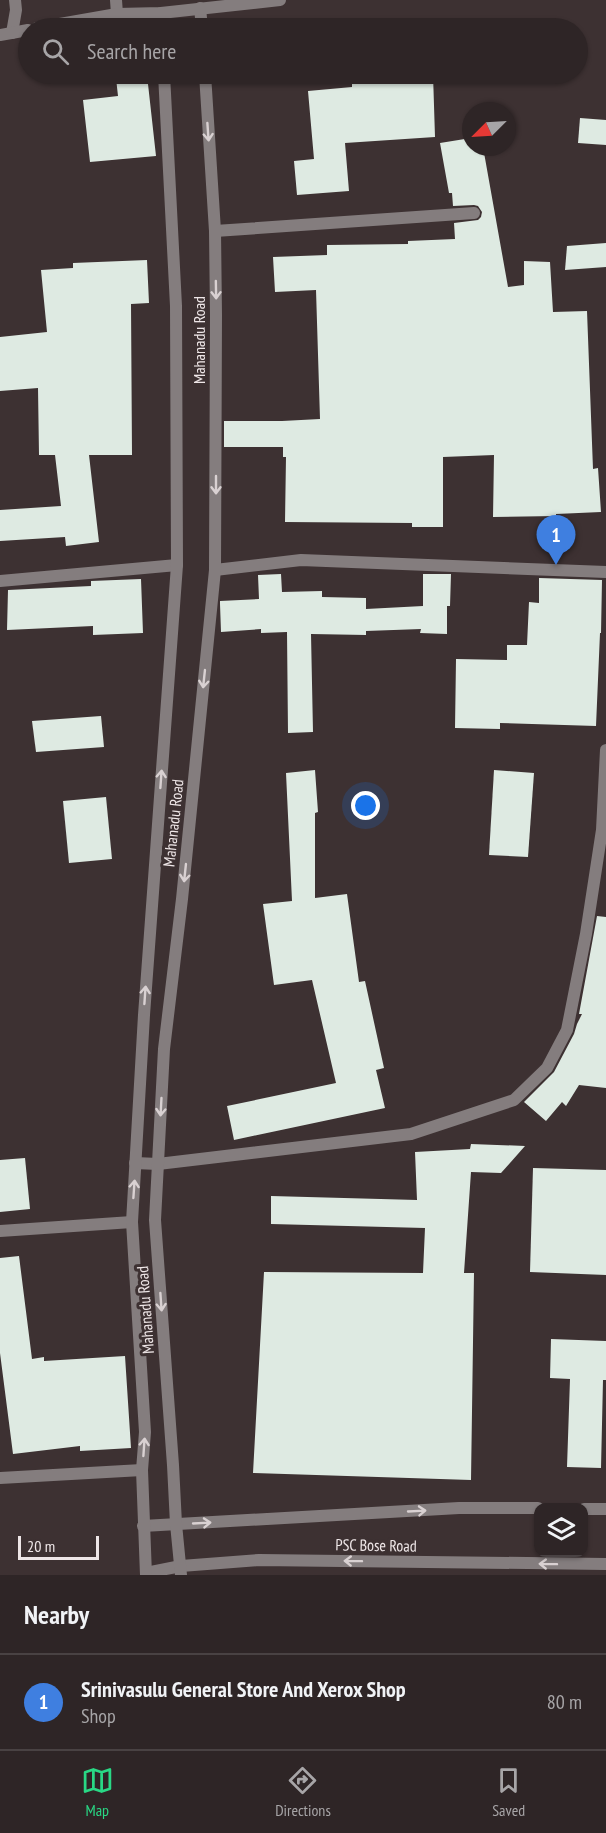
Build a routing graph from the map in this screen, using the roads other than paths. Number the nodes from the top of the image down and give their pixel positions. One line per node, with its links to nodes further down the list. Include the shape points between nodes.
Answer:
1 (15, 0): 10 (street, via 16,10)
2 (116, 0): 6 (street)
3 (280, 0): 4 (street)
4 (200, 8): 5 (street); 9 (street)
5 (161, 13): 6 (street); 8 (street)
6 (117, 14): 7 (street)
7 (94, 18)
8 (161, 18)
9 (201, 18)
10 (6, 34)
11 (165, 84): 15 (street, Mahanadu Road, via 176,306)
12 (206, 84): 14 (street, Mahanadu Road, one-way to 14)
13 (474, 213): 14 (street)
14 (214, 231): 16 (street, Mahanadu Road, one-way to 16)
15 (177, 565): 18 (street); 21 (street, Mahanadu Road, one-way to 15)
16 (215, 570): 17 (street, via 301,560); 22 (street, Mahanadu Road, one-way to 22, via 164,1049)
17 (606, 572)
18 (0, 581)
19 (606, 750): 20 (street)
20 (604, 830): 22 (street, via 567,1030 547,1068 514,1100 411,1134)
21 (135, 1163): 22 (street); 23 (street, Mahanadu Road, one-way to 21)
22 (158, 1164): 30 (street, Mahanadu Road, one-way to 30, via 155,1220)
23 (132, 1222): 24 (street); 25 (street, Mahanadu Road, one-way to 23, via 145,1432)
24 (0, 1231)
25 (142, 1470): 26 (street); 31 (street, Mahanadu Road)
26 (0, 1479)
27 (534, 1508): 30 (street, PSC Bose Road, one-way to 27, via 459,1508)
28 (588, 1509): 29 (street)
29 (606, 1509)
30 (176, 1524): 31 (street, PSC Bose Road); 33 (street, Mahanadu Road)
31 (143, 1526): 34 (street, Mahanadu Road)
32 (606, 1564): 33 (street, PSC Bose Road, one-way to 33, via 259,1560)
33 (181, 1571): 34 (street, PSC Bose Road)
34 (146, 1574)

